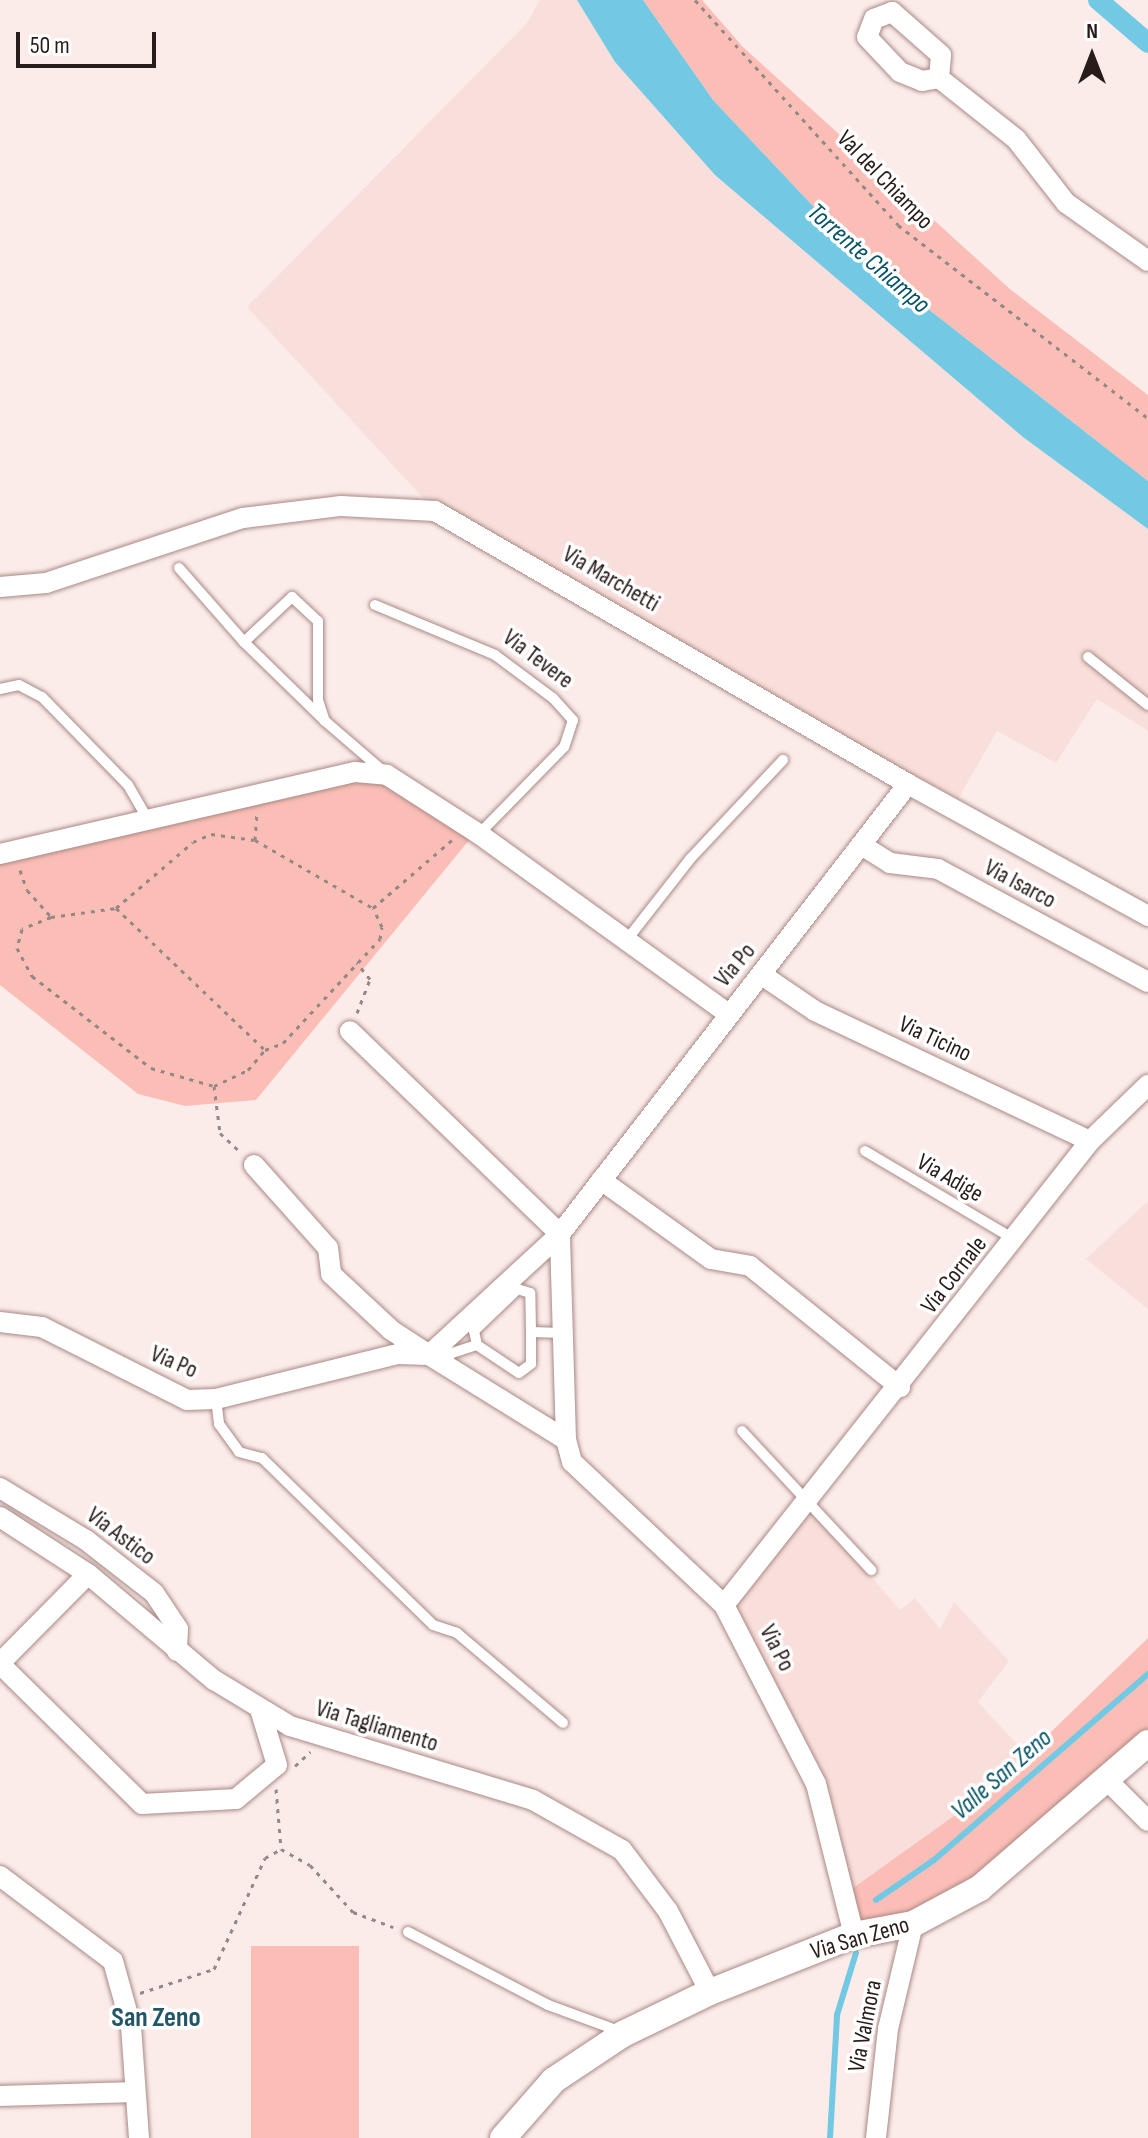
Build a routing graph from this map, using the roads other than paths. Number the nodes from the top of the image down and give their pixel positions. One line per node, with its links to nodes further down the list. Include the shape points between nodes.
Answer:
1 (939, 78): 2 (street, via 1016,139 1066,203)
2 (1148, 261)
3 (179, 568): 6 (lane)
4 (0, 587): 13 (street, Via Marchetti, via 46,583 243,518 341,506 435,511)
5 (375, 605): 15 (lane, Via Tevere, via 495,655 553,698 573,720 564,747)
6 (244, 642): 10 (lane); 10 (lane, via 292,597 318,621 318,700)
7 (1088, 657): 9 (lane)
8 (0, 689): 14 (lane, via 19,685 42,697 128,785)
9 (1148, 705)
10 (325, 721): 12 (lane)
11 (783, 760): 19 (lane, via 690,859)
12 (387, 775): 14 (street, via 355,772); 15 (street)
13 (908, 784): 16 (street, Via Po); 18 (street, Via Marchetti)
14 (149, 821): 17 (street)
15 (472, 830): 19 (street)
16 (863, 846): 20 (street, Via Po); 21 (street, Via Isarco, via 890,863 938,869)
17 (7, 852)
18 (1148, 916)
19 (626, 941): 22 (street)
20 (762, 975): 22 (street, Via Po); 25 (street, Via Ticino, via 815,1011)
21 (1148, 982)
22 (727, 1013): 28 (street, Via Po)
23 (350, 1031): 29 (street)
24 (1148, 1085): 25 (street, Via Cornale)
25 (1090, 1141): 30 (street, Via Cornale)
26 (865, 1151): 30 (lane, Via Adige)
27 (254, 1165): 35 (street, Via Po, via 328,1248 331,1274 391,1330)
28 (601, 1180): 29 (street, Via Po); 36 (street, via 711,1259 750,1266)
29 (560, 1234): 33 (street, Via Po); 35 (street, Via Po)
30 (1014, 1239): 36 (street, Via Cornale)
31 (0, 1322): 37 (street, Via Po, via 42,1327 187,1400)
32 (531, 1332): 33 (lane); 34 (lane, via 531,1364 519,1373); 34 (lane, via 530,1293 518,1289 474,1331)
33 (563, 1333): 39 (street, Via Po)
34 (477, 1345): 35 (lane)
35 (436, 1360): 37 (street, Via Po, via 398,1354); 39 (street, Via Po)
36 (900, 1387): 41 (street, Via Cornale)
37 (216, 1399): 49 (lane, via 219,1424 239,1452 262,1458 433,1625 457,1633)
38 (742, 1431): 41 (lane)
39 (566, 1440): 45 (street, Via Po, via 572,1462)
40 (0, 1488): 46 (street, Via Astico, via 86,1540 154,1593 178,1629)
41 (808, 1503): 43 (lane); 45 (street, Via Cornale)
42 (0, 1517): 44 (street, Via Tagliamento)
43 (871, 1570)
44 (88, 1574): 46 (street, Via Tagliamento); 47 (street)
45 (724, 1605): 56 (street, Via Po, via 816,1784)
46 (177, 1651): 48 (street, Via Tagliamento)
47 (0, 1664): 48 (street, via 142,1804 236,1799 277,1765)
48 (260, 1709): 57 (street, Via Tagliamento, via 325,1738 533,1800 622,1850 668,1911)
49 (563, 1723)
50 (1148, 1743): 51 (street, Via San Zeno)
51 (1107, 1780): 52 (street); 54 (street, Via San Zeno, via 980,1888)
52 (1148, 1821)
53 (0, 1876): 59 (street, via 113,1961 125,1998)
54 (913, 1924): 56 (street, Via San Zeno); 63 (street, Via Valmora, via 888,2029)
55 (408, 1932): 58 (lane, via 548,2005)
56 (854, 1935): 57 (street, Via San Zeno)
57 (710, 1992): 58 (street, Via San Zeno)
58 (623, 2034): 62 (street, Via San Zeno, via 554,2080)
59 (135, 2092): 60 (street); 61 (street)
60 (0, 2096)
61 (139, 2138)
62 (503, 2138)
63 (876, 2138)

